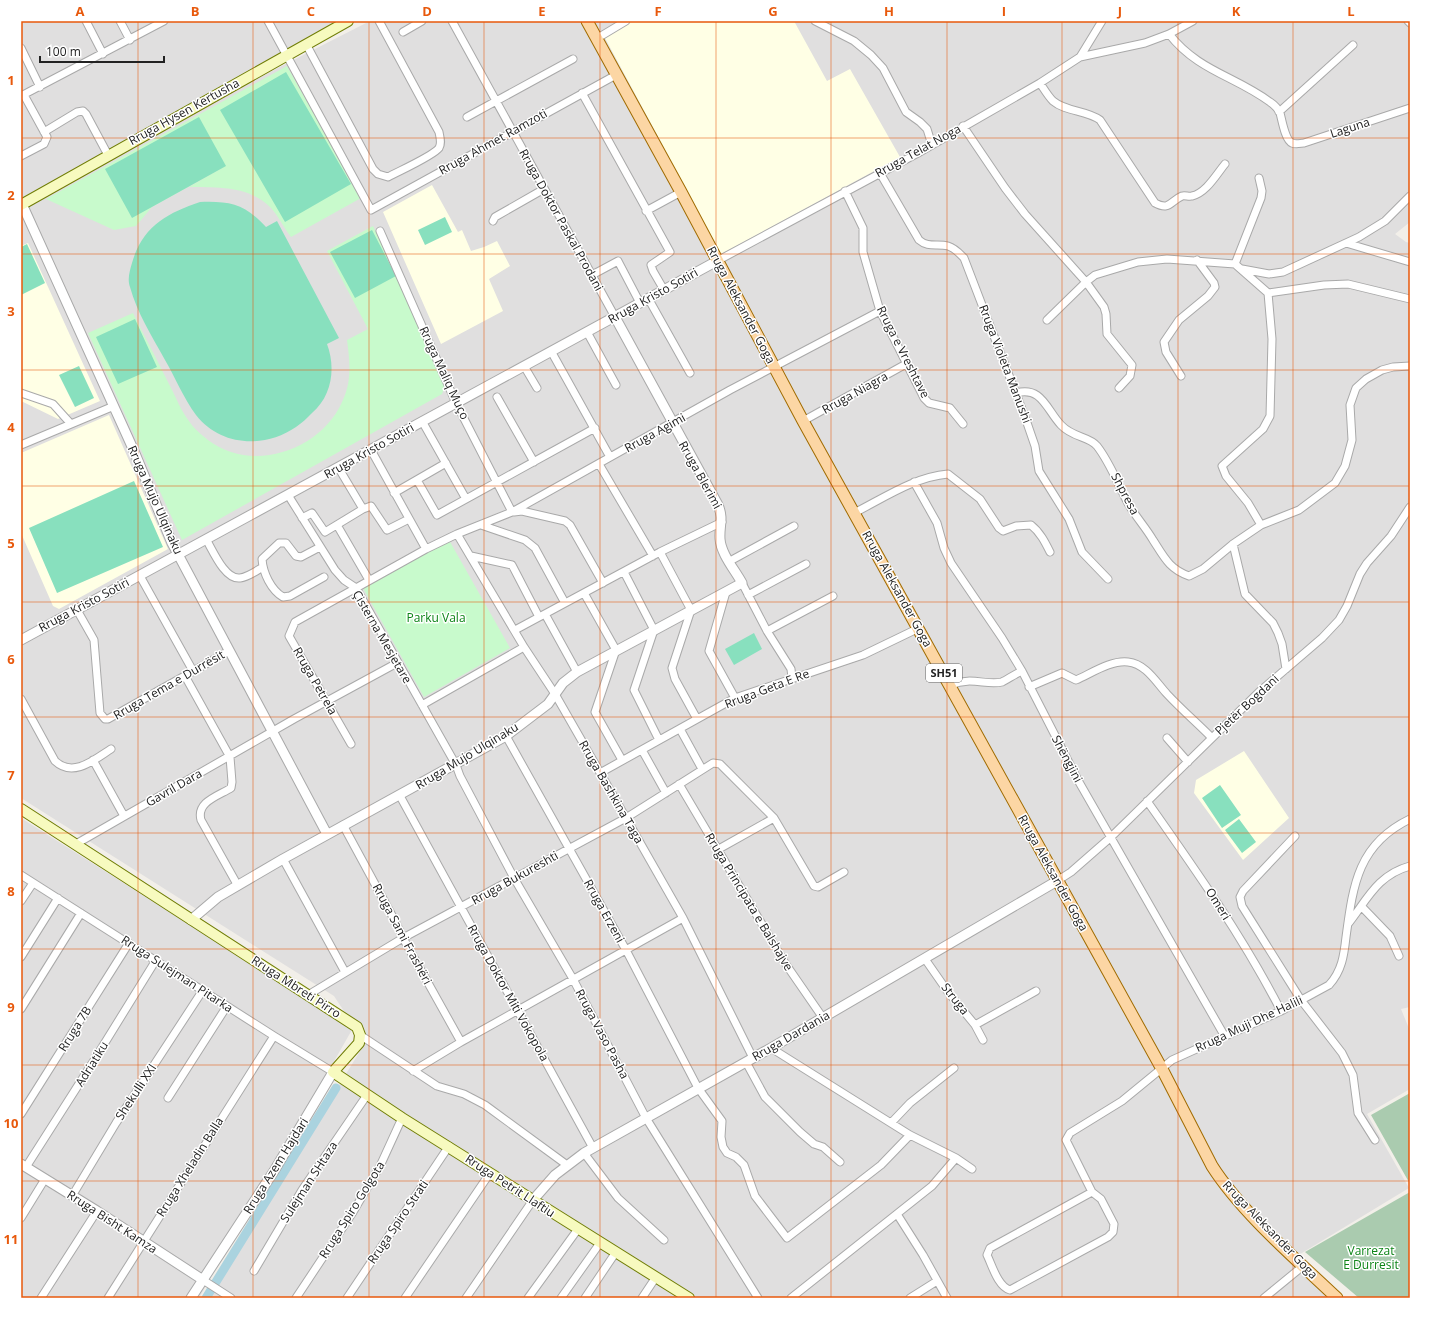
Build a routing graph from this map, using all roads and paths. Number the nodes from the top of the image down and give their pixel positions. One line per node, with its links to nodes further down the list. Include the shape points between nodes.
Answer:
1 (86, 21): 21 (street)
2 (120, 21): 17 (street)
3 (164, 21): 17 (street)
4 (268, 21): 22 (street)
5 (348, 21): 18 (main road, Rruga Hysen Kertusha)
6 (379, 21): 18 (street, via 439,132 441,142 438,149 431,154 388,177 378,174 373,169)
7 (422, 21): 14 (street)
8 (452, 21): 30 (street, Rruga Doktor Paskal Prodani)
9 (586, 21): 16 (main road, Rruga Aleksander Goga / SH51)
10 (626, 21): 16 (street)
11 (815, 21): 37 (street, via 854,41 883,68 906,112 927,129)
12 (1102, 21): 23 (street, Rruga Telat Noga)
13 (1193, 21): 15 (street)
14 (403, 32)
15 (1169, 34): 23 (street, via 1145,43); 32 (street, via 1180,48 1204,66 1270,102)
16 (596, 39): 25 (main road, Rruga Aleksander Goga / SH51)
17 (130, 40): 21 (street)
18 (306, 44): 22 (main road, Rruga Hysen Kertusha)
19 (1353, 45): 32 (street)
20 (21, 48): 27 (street)
21 (103, 54): 27 (street)
22 (285, 55): 35 (street, Rruga Ahmet Ramzoti, via 371,210); 38 (main road, Rruga Hysen Kertusha)
23 (1080, 57): 26 (street, Rruga Telat Noga)
24 (573, 60): 30 (street)
25 (616, 75): 28 (street, Rruga Ahmet Ramzoti); 44 (main road, Rruga Aleksander Goga / SH51)
26 (1040, 83): 34 (street, Rruga Telat Noga); 40 (street, via 1053,101 1060,106 1093,115 1100,120 1155,203 1161,206 1168,206 1183,196 1191,196 1204,190)
27 (40, 87): 29 (street)
28 (582, 93): 35 (street, Rruga Ahmet Ramzoti); 48 (street)
29 (22, 96): 36 (street)
30 (496, 102): 33 (street); 35 (street, Rruga Doktor Paskal Prodani)
31 (1410, 108): 32 (street, Laguna, via 1304,143 1293,144)
32 (1279, 112)
33 (467, 117)
34 (963, 126): 37 (street, Rruga Telat Noga); 57 (street, via 1025,214)
35 (512, 131): 43 (street, Rruga Doktor Paskal Prodani)
36 (44, 132): 38 (street, via 83,111); 39 (street, via 47,137 44,144)
37 (932, 145): 41 (street, Rruga Telat Noga)
38 (108, 155): 47 (main road, Rruga Hysen Kertusha)
39 (21, 156)
40 (1224, 164)
41 (880, 173): 45 (street, Rruga Telat Noga); 77 (street, Rruga Violeta Manushi, via 920,240 927,245 953,248 964,258)
42 (1259, 178): 55 (street, via 1261,198)
43 (544, 189): 49 (street, via 495,217); 56 (street, Rruga Doktor Paskal Prodani)
44 (681, 192): 48 (street); 53 (main road, Rruga Aleksander Goga / SH51)
45 (845, 192): 53 (street, Rruga Telat Noga); 62 (street, Rruga e Vreshtave, via 863,228 863,252)
46 (1410, 196): 51 (street, via 1385,221)
47 (21, 203): 80 (street, Rruga Mujo Ulqinaku)
48 (646, 211): 58 (street, via 670,252 652,265)
49 (493, 221)
50 (380, 231): 79 (street, Rruga Maliq Muço)
51 (1346, 243): 54 (street); 55 (street, via 1283,272 1269,274)
52 (1197, 260): 55 (street); 57 (street, via 1167,258 1138,262 1095,275); 72 (street, via 1215,287 1179,320 1164,342 1166,352)
53 (717, 261): 58 (street, Rruga Kristo Sotiri); 70 (main road, Rruga Aleksander Goga / SH51)
54 (1410, 262)
55 (1238, 266): 59 (street)
56 (592, 275): 61 (street, via 618,261); 63 (street, Rruga Doktor Paskal Prodani)
57 (1086, 282): 64 (street); 75 (street, via 1104,307 1107,334 1132,365 1130,376)
58 (664, 290): 61 (street, Rruga Kristo Sotiri)
59 (1268, 293): 60 (street, via 1348,284); 109 (street, via 1272,339 1270,416 1263,429 1222,466 1226,476 1248,503)
60 (1410, 299)
61 (644, 301): 63 (street, Rruga Kristo Sotiri); 71 (street)
62 (880, 311): 67 (street, Rruga e Vreshtave); 70 (street, Rruga Agimi)
63 (615, 317): 65 (street, Rruga Kristo Sotiri); 84 (street, Rruga Blerimi)
64 (1047, 320)
65 (587, 332): 66 (street, Rruga Kristo Sotiri); 73 (street)
66 (551, 351): 68 (street, Rruga Kristo Sotiri); 86 (street)
67 (906, 364): 82 (street, Rruga Niagra); 85 (street, Rruga e Vreshtave, via 924,398 929,403 950,408)
68 (524, 366): 74 (street); 79 (street, Rruga Kristo Sotiri)
69 (1410, 366): 109 (street, via 1382,370 1356,388 1350,405 1352,440 1345,466 1335,483 1299,510)
70 (774, 368): 82 (main road, Rruga Aleksander Goga / SH51); 84 (street, Rruga Agimi)
71 (690, 373)
72 (1181, 376)
73 (616, 385)
74 (537, 388)
75 (1119, 388)
76 (21, 393): 83 (street, via 53,404)
77 (1016, 393): 113 (street, Shpresa, via 1026,390 1037,395 1070,433 1090,439 1096,445 1130,506 1170,565 1189,576); 127 (street, Rruga Violeta Manushi, via 1035,446 1039,471 1069,519 1082,552)
78 (497, 397): 90 (street)
79 (456, 403): 81 (street, Rruga Kristo Sotiri); 96 (street, Rruga Maliq Muço)
80 (114, 406): 83 (street); 118 (street, Rruga Mujo Ulqinaku)
81 (422, 421): 88 (street, Rruga Kristo Sotiri); 91 (street)
82 (803, 421): 103 (main road, Rruga Aleksander Goga / SH51)
83 (71, 424): 87 (street)
84 (672, 424): 89 (street, Rruga Agimi); 106 (street, Rruga Blerimi, via 718,505)
85 (963, 424)
86 (595, 428): 89 (street); 90 (street)
87 (21, 445)
88 (371, 450): 93 (street, Rruga Kristo Sotiri); 97 (street)
89 (610, 457): 92 (street, Rruga Agimi)
90 (534, 462): 96 (street)
91 (446, 463): 94 (street); 99 (street)
92 (599, 464): 102 (street, Rruga Agimi); 120 (street)
93 (338, 467): 98 (street, Rruga Kristo Sotiri); 101 (street)
94 (417, 480): 97 (street); 99 (street, via 437,515)
95 (914, 482): 103 (street); 117 (street, via 948,474 980,499 999,528 1004,531 1016,526 1031,525 1040,534); 151 (street, Shëngjini, via 937,523 951,563)
96 (497, 483): 99 (street); 102 (street, Rruga Maliq Muço)
97 (394, 493): 105 (street)
98 (288, 495): 104 (street, Çisterna Mesjetare); 112 (street, Rruga Kristo Sotiri)
99 (466, 499)
100 (1410, 508): 149 (street, Pjetër Bogdani, via 1360,574 1339,620)
101 (363, 509): 105 (street, via 371,506 387,530); 107 (street)
102 (512, 512): 108 (street, Rruga Agimi); 129 (street, via 522,511 570,524)
103 (854, 513): 140 (main road, Rruga Aleksander Goga / SH51)
104 (302, 518): 107 (street, via 312,513 325,532); 114 (street, Çisterna Mesjetare)
105 (408, 519): 115 (street)
106 (722, 522): 116 (street); 121 (street, Rruga Blerimi, via 721,546)
107 (337, 525): 128 (street)
108 (481, 525): 111 (street, Rruga Agimi); 136 (street, via 525,540 535,548)
109 (1261, 525): 113 (street)
110 (794, 526): 121 (street)
111 (457, 534): 115 (street, Rruga Agimi); 119 (street, Rruga Bashkina Taga)
112 (206, 539): 118 (street, Rruga Kristo Sotiri); 123 (street, via 227,574 238,579)
113 (1233, 544): 149 (street, via 1245,594 1273,623 1282,644)
114 (320, 547): 123 (street, via 301,557 293,553 286,543 279,543 262,559); 131 (street, Çisterna Mesjetare, via 344,580)
115 (426, 549): 128 (street, Rruga Petrela)
116 (660, 552): 120 (street); 138 (street)
117 (1050, 552)
118 (179, 554): 125 (street, Rruga Kristo Sotiri); 146 (street, Rruga Mujo Ulqinaku)
119 (471, 556): 139 (street, via 512,565); 141 (street, Rruga Bashkina Taga)
120 (653, 556): 124 (street)
121 (730, 561): 130 (street, Rruga Blerimi)
122 (806, 564): 134 (street)
123 (263, 567): 126 (street, via 275,592 283,597 290,596)
124 (624, 572): 129 (street); 142 (street)
125 (140, 576): 137 (street, Rruga Kristo Sotiri); 150 (street)
126 (324, 577)
127 (1108, 579)
128 (369, 580): 131 (street, Rruga Petrela)
129 (603, 583): 133 (street)
130 (742, 583): 132 (street, Rruga Mujo Ulqinaku); 134 (street, Rruga Blerimi)
131 (356, 588): 148 (street, Çisterna Mesjetare); 160 (street, Rruga Petrela, via 294,622 291,628 289,636)
132 (726, 592): 138 (street, Rruga Mujo Ulqinaku); 158 (street, via 709,651)
133 (584, 593): 136 (street); 147 (street)
134 (748, 595): 143 (street, Rruga Blerimi)
135 (834, 596): 143 (street)
136 (565, 603): 139 (street)
137 (77, 610): 144 (street, Rruga Kristo Sotiri); 153 (street, Rruga Tema e Durrësit, via 94,640 100,713 103,718 108,719)
138 (691, 610): 142 (street, Rruga Mujo Ulqinaku); 162 (street, via 672,668)
139 (542, 615): 141 (street); 152 (street)
140 (919, 628): 154 (street, Rruga Geta E Re, via 863,655); 155 (main road, Rruga Aleksander Goga / SH51)
141 (515, 630): 145 (street, Rruga Bashkina Taga)
142 (654, 630): 147 (street, Rruga Mujo Ulqinaku); 168 (street, via 634,690)
143 (767, 631): 154 (street, Rruga Blerimi, via 791,669)
144 (21, 640)
145 (524, 647): 157 (street, Rruga Bashkina Taga); 161 (street)
146 (229, 650): 150 (street, Rruga Tema e Durrësit); 164 (street, Rruga Mujo Ulqinaku)
147 (616, 650): 152 (street, Rruga Mujo Ulqinaku); 174 (street, via 596,712)
148 (397, 664): 160 (street, Gavril Dara); 161 (street, Çisterna Mesjetare)
149 (1286, 669): 166 (street, Pjetër Bogdani)
150 (193, 671): 153 (street, Rruga Tema e Durrësit)
151 (1022, 671): 155 (street, via 1001,682 974,680); 156 (street, Shëngjini)
152 (577, 672): 157 (street, Rruga Mujo Ulqinaku)
153 (185, 676): 172 (street)
154 (792, 678): 158 (street, Rruga Geta E Re)
155 (951, 685): 200 (main road, Rruga Aleksander Goga / SH51)
156 (1029, 687): 166 (street, via 1062,673 1076,680 1110,664 1128,662 1140,666 1151,674 1167,694); 191 (street, Shëngjini)
157 (555, 694): 165 (street, Rruga Mujo Ulqinaku, via 548,704); 178 (street, Rruga Bashkina Taga)
158 (735, 698): 162 (street, Rruga Geta E Re)
159 (21, 699): 173 (street, via 60,766 77,768)
160 (326, 702): 164 (street, Gavril Dara); 169 (street, Rruga Petrela)
161 (422, 705): 176 (street, Çisterna Mesjetare)
162 (697, 719): 163 (street, Rruga Geta E Re)
163 (680, 729): 168 (street, Rruga Geta E Re); 177 (street)
164 (272, 731): 172 (street, Gavril Dara); 189 (street, Rruga Mujo Ulqinaku)
165 (506, 736): 176 (street, Rruga Mujo Ulqinaku); 193 (street, Rruga Erzeni)
166 (1212, 737): 175 (street, Pjetër Bogdani)
167 (1167, 738): 175 (street)
168 (659, 740): 171 (street, Rruga Geta E Re)
169 (351, 744)
170 (112, 749): 173 (street)
171 (642, 750): 174 (street, Rruga Geta E Re); 180 (street)
172 (230, 757): 184 (street, Gavril Dara); 202 (street, via 231,788 205,803 199,814)
173 (93, 760): 184 (street)
174 (622, 760): 178 (street, Rruga Geta E Re)
175 (1188, 762): 182 (street, Pjetër Bogdani)
176 (456, 765): 181 (street, Rruga Mujo Ulqinaku); 199 (street, Rruga Vaso Pasha)
177 (702, 769): 179 (street, Rruga Bukureshti); 186 (street, Rruga Bukureshti, via 714,763 720,764)
178 (600, 773): 185 (street, Rruga Bashkina Taga)
179 (679, 784): 180 (street, Rruga Bukureshti); 194 (street, Rruga Principata e Balshajve)
180 (666, 793): 185 (street, Rruga Bukureshti)
181 (400, 796): 188 (street, Rruga Mujo Ulqinaku); 206 (street, Rruga Doktor Miti Vokopola)
182 (1147, 801): 191 (street, Pjetër Bogdani); 227 (street, Omeri, via 1225,915 1264,978)
183 (21, 809): 192 (main road, Rruga Mbreti Pirro)
184 (124, 816): 192 (street, Gavril Dara)
185 (626, 818): 193 (street, Rruga Bukureshti); 208 (street, Rruga Bashkina Taga)
186 (774, 818): 194 (street); 197 (street, via 814,886 818,887)
187 (1410, 819): 210 (street, Rruga Muji Dhe Halili, via 1381,837 1368,853 1354,885)
188 (343, 825): 189 (street, Rruga Mujo Ulqinaku); 211 (street, Rruga Sami Frashëri)
189 (327, 834): 195 (street, Rruga Mujo Ulqinaku)
190 (1295, 836): 223 (street, via 1240,897 1242,906)
191 (1110, 837): 200 (street, Pjetër Bogdani, via 1071,872); 231 (street, Shëngjini)
192 (76, 844): 209 (main road, Rruga Mbreti Pirro)
193 (569, 848): 199 (street, Rruga Bukureshti); 213 (street, Rruga Erzeni)
194 (717, 850): 228 (street, Rruga Principata e Balshajve, via 784,963)
195 (283, 859): 202 (street, Rruga Mujo Ulqinaku); 218 (street)
196 (1410, 866): 205 (street, via 1390,874 1374,887)
197 (844, 872)
198 (21, 875): 201 (street, Rruga Sulejman Pitarka)
199 (514, 878): 206 (street, Rruga Bukureshti); 219 (street, Rruga Vaso Pasha)
200 (1057, 881): 216 (street, Rruga Dardania); 238 (main road, Rruga Aleksander Goga / SH51)
201 (33, 883): 203 (street, Rruga Sulejman Pitarka); 204 (street)
202 (238, 886): 209 (street, Rruga Mujo Ulqinaku, via 218,897)
203 (58, 898): 207 (street, Rruga Sulejman Pitarka); 214 (street)
204 (21, 901)
205 (1362, 906): 210 (street); 215 (street, via 1390,936)
206 (462, 908): 211 (street, Rruga Bukureshti); 226 (street, Rruga Doktor Miti Vokopola)
207 (81, 913): 212 (street, Rruga Sulejman Pitarka); 225 (street)
208 (683, 918): 213 (street); 236 (street, Rruga Bashkina Taga)
209 (191, 920): 222 (main road, Rruga Mbreti Pirro)
210 (1348, 924): 223 (street, Rruga Muji Dhe Halili, via 1342,964 1335,979)
211 (403, 938): 218 (street, Rruga Bukureshti); 234 (street, Rruga Sami Frashëri)
212 (129, 943): 217 (street, Rruga Sulejman Pitarka); 244 (street, Rruga 7B)
213 (626, 950): 219 (street); 241 (street, Rruga Erzeni)
214 (21, 956)
215 (1399, 956)
216 (925, 959): 228 (street, Rruga Dardania); 229 (street, Struga)
217 (156, 960): 220 (street, Rruga Sulejman Pitarka); 256 (street, Adriatiku, via 94,1062)
218 (345, 972): 222 (street, Rruga Bukureshti)
219 (573, 979): 226 (street); 246 (street, Rruga Vaso Pasha)
220 (203, 990): 224 (street, Rruga Sulejman Pitarka); 261 (street, Shekulli XXI, via 116,1123)
221 (1036, 991): 229 (street)
222 (308, 995): 230 (main road, Rruga Mbreti Pirro, via 357,1027)
223 (1301, 1000): 227 (street, Rruga Muji Dhe Halili); 249 (street, via 1342,1053 1353,1075 1358,1113)
224 (227, 1006): 232 (street, Rruga Sulejman Pitarka); 243 (street)
225 (21, 1009)
226 (519, 1011): 234 (street); 251 (street, Rruga Doktor Miti Vokopola)
227 (1281, 1012): 231 (street, Rruga Muji Dhe Halili)
228 (823, 1018): 235 (street, Rruga Dardania)
229 (975, 1025): 233 (street, Struga)
230 (360, 1035): 239 (street, Rruga Mbreti Pirro); 240 (main road, Rruga Azem Hajdari, via 359,1043)
231 (1224, 1035): 238 (street, Rruga Muji Dhe Halili, via 1172,1060)
232 (274, 1036): 240 (street, Rruga Sulejman Pitarka); 268 (street, Rruga Xheladin Balla)
233 (983, 1040)
234 (461, 1042): 239 (street)
235 (771, 1048): 236 (street, Rruga Dardania); 247 (street)
236 (750, 1060): 241 (street, Rruga Dardania); 254 (street, Rruga Bashkina Taga, via 751,1069 765,1097 800,1132)
237 (954, 1068): 247 (street)
238 (1162, 1069): 260 (street, Rruga Muji Dhe Halili, via 1122,1101 1070,1133 1066,1140); 271 (main road, Rruga Aleksander Goga / SH51, via 1220,1178 1265,1229)
239 (413, 1071): 255 (street, Rruga Mbreti Pirro, via 437,1086 464,1094 485,1105)
240 (333, 1072): 242 (main road, Rruga Petrit Llaftiu); 275 (street, Rruga Azem Hajdari)
241 (698, 1088): 246 (street, Rruga Dardania); 248 (street, Rruga Erzeni, via 722,1121 721,1137 727,1153 744,1165 755,1196 787,1238 881,1165)
242 (367, 1095): 245 (main road, Rruga Petrit Llaftiu); 272 (street, Sulejman SHtaza, via 298,1197)
243 (168, 1098)
244 (21, 1114)
245 (402, 1118): 250 (main road, Rruga Petrit Llaftiu); 280 (street, Rruga Spiro Golgota, via 380,1166 353,1212)
246 (646, 1118): 251 (street, Rruga Dardania); 289 (street, Rruga Vaso Pasha)
247 (891, 1122): 248 (street)
248 (910, 1135): 253 (street)
249 (1375, 1140)
250 (449, 1146): 258 (main road, Rruga Petrit Llaftiu); 281 (street, Rruga Spiro Strati)
251 (593, 1148): 252 (street, Rruga Dardania)
252 (584, 1153): 255 (street, Rruga Dardania); 267 (street, via 618,1198)
253 (956, 1158): 257 (street); 264 (street, via 932,1186)
254 (840, 1162)
255 (567, 1165): 262 (street, Rruga Dardania)
256 (23, 1166): 259 (street, Rruga Bisht Kamza)
257 (972, 1169)
258 (490, 1173): 262 (main road, Rruga Petrit Llaftiu); 282 (street)
259 (45, 1179): 261 (street, Rruga Bisht Kamza); 265 (street)
260 (1092, 1192): 260 (street, via 1101,1199 1114,1224 1113,1232 1010,1290 1006,1289 987,1255 990,1248)
261 (72, 1196): 263 (street, Rruga Bisht Kamza)
262 (533, 1200): 266 (main road, Rruga Petrit Llaftiu); 283 (street)
263 (98, 1211): 268 (street, Rruga Bisht Kamza); 277 (street)
264 (897, 1214): 274 (street); 290 (street)
265 (21, 1218)
266 (578, 1229): 269 (main road, Rruga Petrit Llaftiu); 284 (street)
267 (664, 1240)
268 (143, 1242): 275 (street, Rruga Bisht Kamza); 278 (street, Rruga Xheladin Balla)
269 (600, 1243): 270 (main road, Rruga Petrit Llaftiu); 285 (street)
270 (616, 1252): 273 (main road, Rruga Petrit Llaftiu); 286 (street)
271 (1304, 1266): 293 (street); 294 (main road, Rruga Aleksander Goga / SH51)
272 (254, 1271)
273 (656, 1278): 287 (street); 288 (main road, Rruga Petrit Llaftiu)
274 (937, 1281): 291 (street); 292 (street)
275 (205, 1282): 276 (street); 279 (street, Rruga Azem Hajdari)
276 (224, 1295)
277 (41, 1298)
278 (108, 1298)
279 (191, 1298)
280 (296, 1298)
281 (347, 1298)
282 (406, 1298)
283 (466, 1298)
284 (528, 1298)
285 (561, 1298)
286 (586, 1298)
287 (642, 1298)
288 (689, 1298)
289 (758, 1298)
290 (791, 1298)
291 (910, 1298)
292 (947, 1298)
293 (1264, 1298)
294 (1337, 1298)

